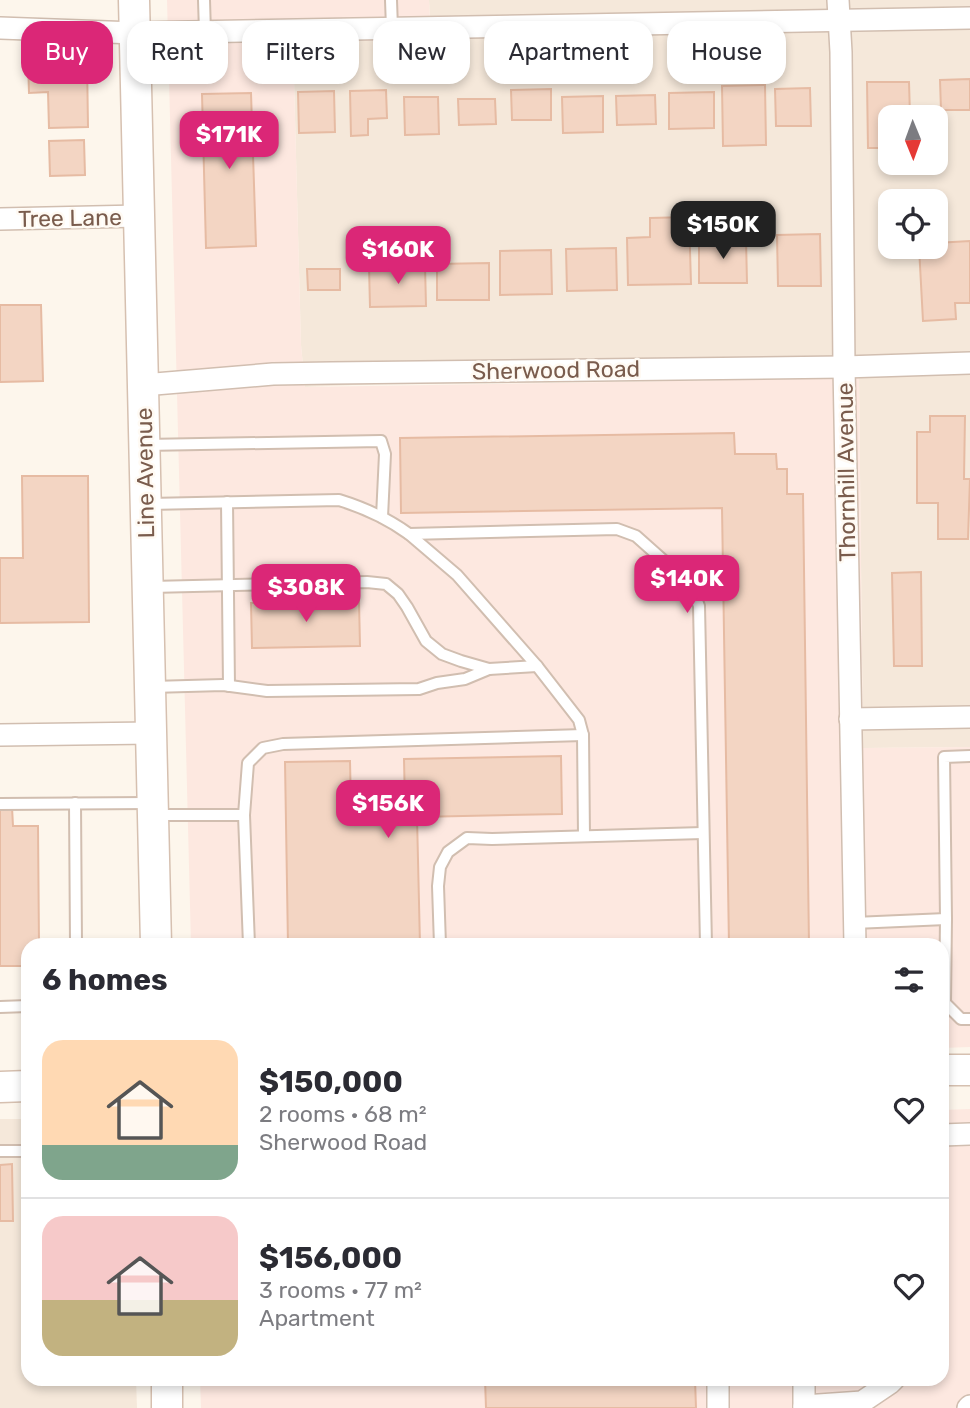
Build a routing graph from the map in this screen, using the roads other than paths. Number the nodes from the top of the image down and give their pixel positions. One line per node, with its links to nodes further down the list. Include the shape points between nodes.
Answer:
1 (134, 0): 6 (main road, Line Avenue)
2 (204, 0): 7 (lane)
3 (391, 0): 8 (lane)
4 (838, 10): 5 (street); 9 (street); 18 (street, Thornhill Avenue)
5 (970, 18)
6 (135, 21)
7 (205, 21)
8 (392, 21)
9 (470, 25)
10 (0, 28): 13 (street)
11 (373, 28): 12 (street)
12 (228, 32)
13 (127, 33)
14 (136, 84): 15 (main road, Line Avenue)
15 (139, 216): 16 (street, Tree Lane); 19 (main road, Line Avenue)
16 (0, 219)
17 (970, 363): 18 (street, Sherwood Road)
18 (844, 367): 19 (street, Sherwood Road, via 273,374); 32 (street, Thornhill Avenue)
19 (143, 385): 20 (main road, Line Avenue)
20 (144, 445): 22 (main road, Line Avenue); 23 (lane, via 381,442 386,454)
21 (227, 502): 22 (lane); 23 (lane, via 339,500); 25 (lane)
22 (145, 504): 26 (main road, Line Avenue)
23 (382, 517): 24 (lane)
24 (409, 534): 27 (lane, via 457,575); 41 (lane, via 617,530 636,536 691,586 699,606)
25 (228, 584): 26 (lane); 28 (lane, via 386,584 408,607 426,641 442,654); 29 (lane)
26 (147, 587): 30 (main road, Line Avenue)
27 (537, 666): 28 (lane); 35 (lane, via 579,720)
28 (489, 669): 29 (lane, via 419,689 267,691)
29 (229, 686): 30 (lane)
30 (150, 687): 33 (main road, Line Avenue)
31 (970, 717): 32 (street)
32 (850, 719): 44 (street, Thornhill Avenue)
33 (151, 733): 34 (street); 39 (main road, Line Avenue)
34 (0, 734)
35 (583, 735): 40 (lane, via 263,748 248,763); 42 (lane)
36 (970, 756): 43 (lane, via 944,757)
37 (75, 803): 38 (lane); 39 (lane); 45 (lane)
38 (0, 804)
39 (153, 809): 40 (lane); 46 (main road, Line Avenue)
40 (244, 815): 47 (lane)
41 (704, 833): 42 (lane); 49 (lane)
42 (584, 836): 48 (lane, via 467,838 447,852 438,886)
43 (946, 919): 44 (lane); 51 (lane)
44 (854, 923): 50 (street, Thornhill Avenue)
45 (76, 938)
46 (156, 938)
47 (248, 938)
48 (440, 938)
49 (706, 938)
50 (855, 938)
51 (946, 938)
52 (21, 1006): 53 (lane)
53 (0, 1007)
54 (949, 1007): 55 (lane, via 961,1019)
55 (970, 1019)
56 (949, 1070): 57 (main road)
57 (970, 1070)
58 (21, 1086): 59 (main road)
59 (0, 1087)
60 (970, 1134): 61 (street)
61 (949, 1135)
62 (21, 1151): 63 (lane)
63 (0, 1152)
64 (167, 1386): 69 (main road)
65 (718, 1386): 70 (street)
66 (804, 1386): 68 (street)
67 (884, 1386): 68 (street, via 862,1402)
68 (804, 1407)
69 (167, 1408)
70 (718, 1408)

